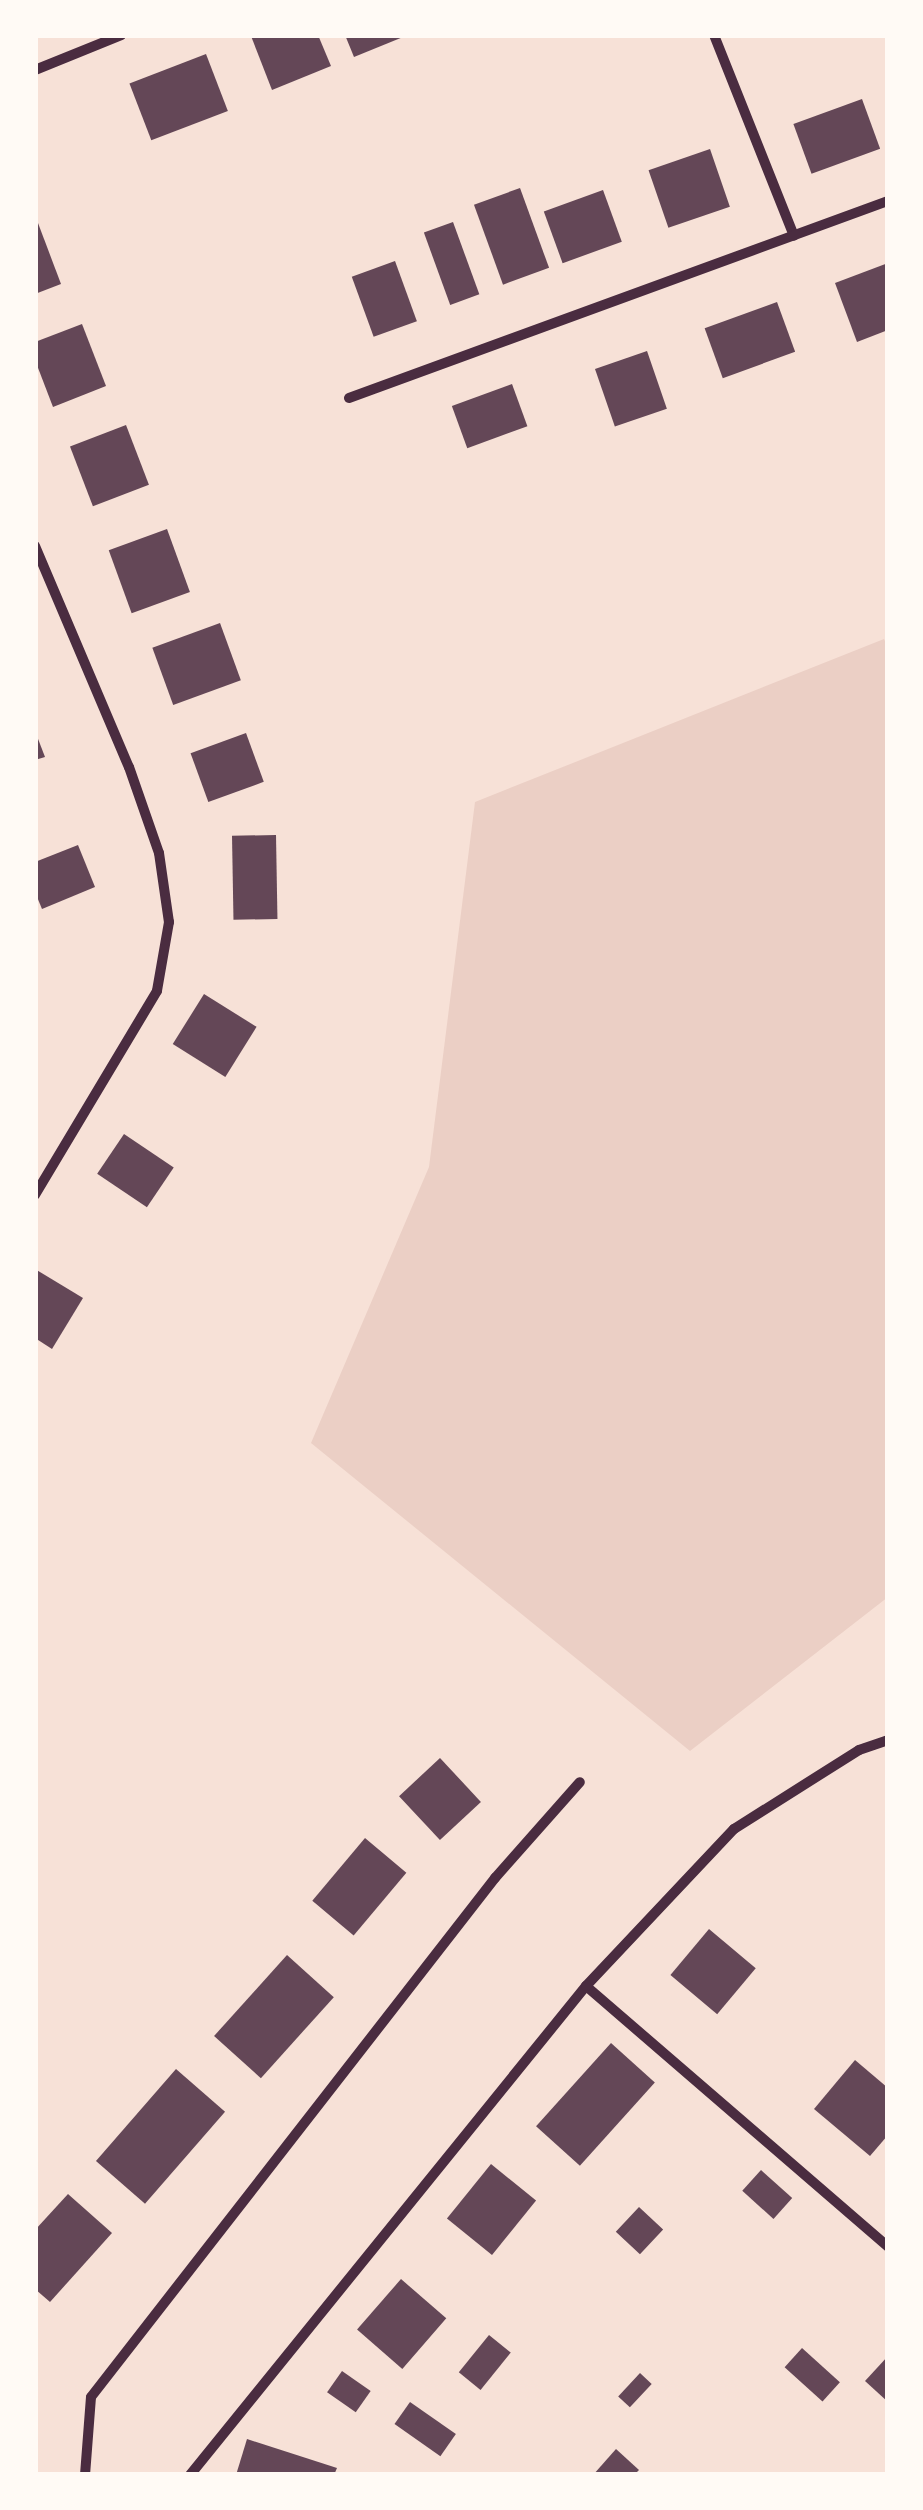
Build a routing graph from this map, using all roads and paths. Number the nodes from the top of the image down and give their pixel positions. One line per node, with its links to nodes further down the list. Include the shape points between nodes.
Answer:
1 (121, 35): 3 (street)
2 (714, 35): 5 (street)
3 (35, 70)
4 (888, 201): 5 (street)
5 (794, 236): 6 (street)
6 (349, 398)
7 (35, 546): 8 (street, via 135,784 159,853 169,922 157,991)
8 (35, 1195)
9 (888, 1740): 11 (street, via 859,1750 734,1829)
10 (580, 1782): 13 (street, via 494,1878 91,2396)
11 (586, 1986): 12 (street); 14 (street)
12 (888, 2247)
13 (84, 2475)
14 (190, 2475)

